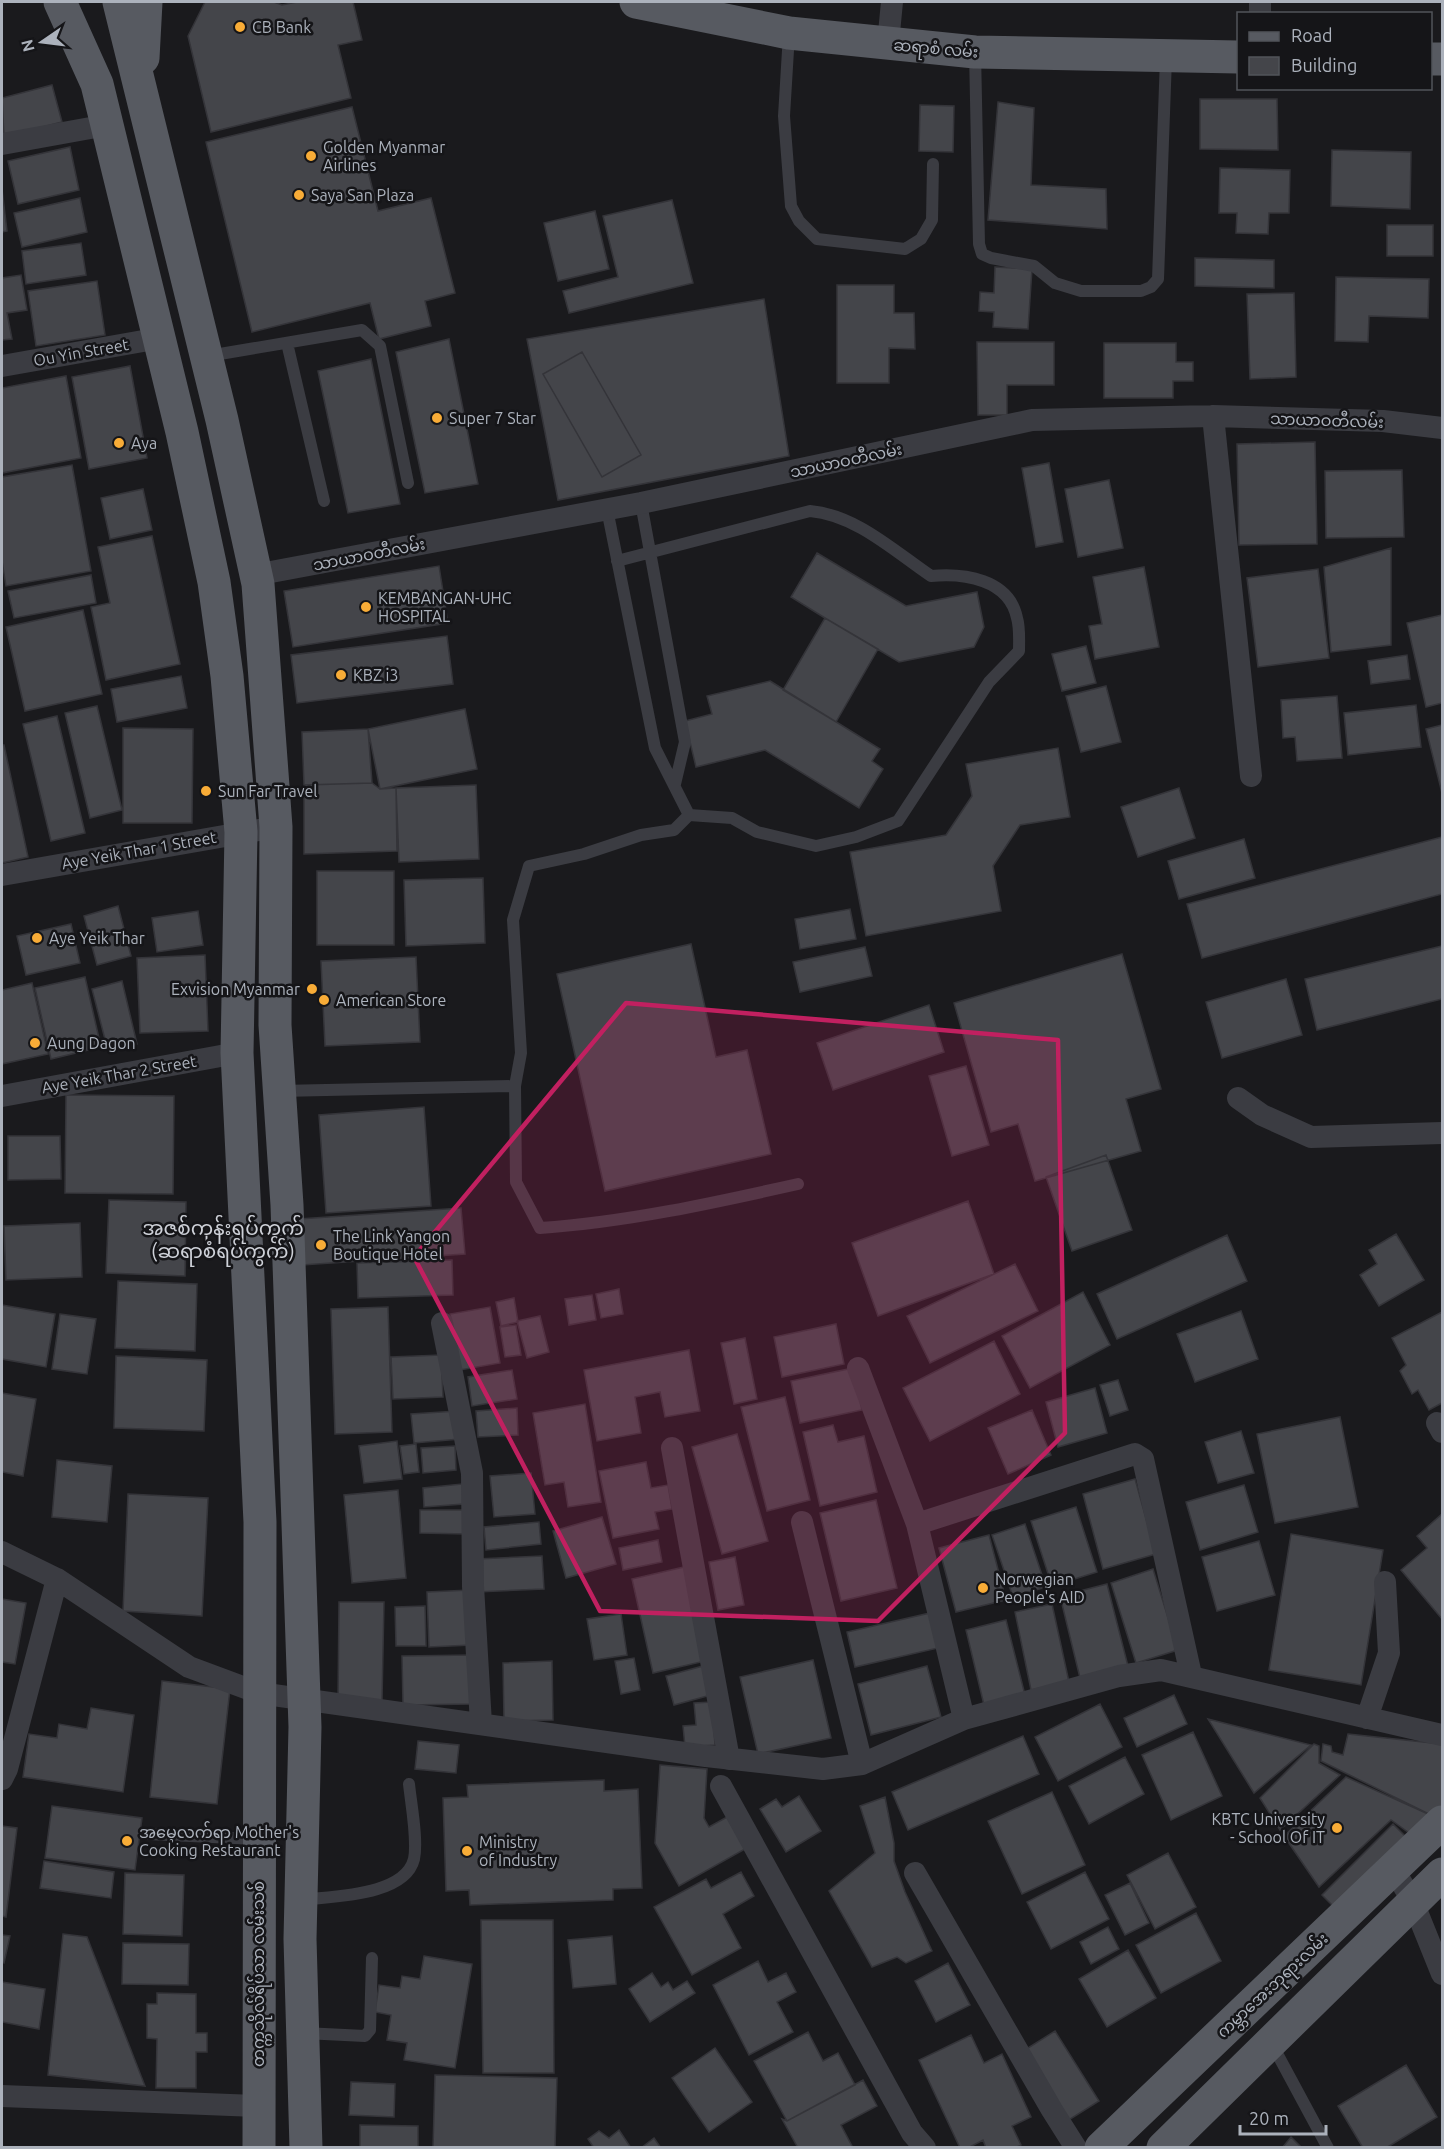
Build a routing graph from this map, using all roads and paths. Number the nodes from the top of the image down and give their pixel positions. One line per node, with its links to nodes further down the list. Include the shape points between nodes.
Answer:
1 (60, 2): 12 (main road)
2 (79, 2): 12 (main road)
3 (119, 2): 13 (main road)
4 (146, 2): 13 (main road)
5 (636, 2): 7 (main road, ဆရာစံ လမ်း)
6 (892, 2): 8 (street)
7 (789, 33): 8 (main road, ဆရာစံ လမ်း); 16 (lane, via 784,116 791,206 817,239 904,249 921,239 932,220)
8 (888, 43): 9 (main road, ဆရာစံ လမ်း)
9 (975, 52): 10 (main road, ဆရာစံ လမ်း); 10 (lane, via 982,254 1034,266 1055,283 1081,291 1141,291 1158,279)
10 (1166, 57): 11 (main road, ဆရာစံ လမ်း)
11 (1237, 57)
12 (97, 84): 14 (main road, တက္ကသိုလ်ရိပ်သာ လမ်းသစ်)
13 (141, 92): 17 (main road)
14 (107, 125): 15 (street); 18 (main road, တက္ကသိုလ်ရိပ်သာ လမ်းသစ်)
15 (2, 144)
16 (933, 164)
17 (186, 273): 18 (main road); 21 (main road)
18 (146, 283): 19 (main road, တက္ကသိုလ်ရိပ်သာ လမ်းသစ်)
19 (160, 338): 22 (street, Ou Yin Street); 32 (main road, တက္ကသိုလ်ရိပ်သာ လမ်းသစ်)
20 (287, 343): 21 (lane); 25 (lane, via 362,330 380,346); 26 (lane)
21 (207, 356): 31 (main road)
22 (2, 366)
23 (1213, 416): 24 (street, သာယာဝတီလမ်း, via 1383,421); 27 (street, သာယာဝတီလမ်း, via 1032,420); 33 (street)
24 (1443, 428)
25 (408, 483)
26 (324, 501)
27 (641, 503): 28 (street, သာယာဝတီလမ်း); 29 (lane)
28 (607, 509): 30 (lane); 31 (street, သာယာဝတီလမ်း)
29 (650, 554): 30 (lane); 34 (lane, via 685,742); 35 (lane, via 810,511 828,513 858,526 931,576 955,574 984,581 1008,596 1017,617 1020,651 989,682 898,821 856,837 816,846 757,832 732,818)
30 (617, 561): 34 (lane, via 655,748)
31 (255, 575): 32 (main road); 36 (main road)
32 (214, 582): 37 (main road, တက္ကသိုလ်ရိပ်သာ လမ်းသစ်)
33 (1251, 776)
34 (675, 784): 35 (lane)
35 (689, 815): 40 (lane, via 675,830 641,835 584,854 529,866 513,920 521,1053)
36 (276, 827): 37 (street, Aye Yeik Thar 1 Street); 41 (main road, via 275,1025)
37 (241, 832): 38 (street, Aye Yeik Thar 1 Street); 39 (main road, တက္ကသိုလ်ရိပ်သာ လမ်းသစ်)
38 (2, 876)
39 (237, 1053): 42 (street, Aye Yeik Thar 2 Street); 55 (main road, တက္ကသိုလ်ရိပ်သာ လမ်းသစ်, via 260,1522)
40 (515, 1086): 41 (lane); 45 (lane, via 516,1182 540,1228 588,1225)
41 (279, 1091): 56 (main road, via 287,1205)
42 (2, 1096)
43 (1238, 1098): 44 (street, via 1262,1115 1311,1137)
44 (1443, 1132)
45 (798, 1184)
46 (442, 1323): 59 (street, via 472,1473 473,1586)
47 (858, 1368): 50 (street)
48 (672, 1448): 61 (street)
49 (802, 1522): 62 (street)
50 (917, 1524): 54 (street, via 1135,1454 1143,1459); 58 (street)
51 (2, 1552): 52 (street)
52 (57, 1579): 55 (street, via 189,1667); 63 (street)
53 (1385, 1582): 57 (street, via 1389,1653)
54 (1191, 1675): 57 (street); 58 (street, via 1161,1670 1119,1676)
55 (260, 1693): 56 (street); 68 (main road, တက္ကသိုလ်ရိပ်သာ လမ်းသစ်)
56 (302, 1699): 59 (street); 72 (main road)
57 (1367, 1718): 60 (street)
58 (964, 1719): 62 (street)
59 (481, 1724): 61 (street)
60 (1443, 1735)
61 (729, 1759): 62 (street, via 823,1769)
62 (862, 1764)
63 (2, 1779)
64 (410, 1784): 72 (lane, via 414,1857 409,1873 393,1884 362,1892)
65 (721, 1786): 83 (street, via 912,2133)
66 (1443, 1822): 69 (main road, ကမ္ဘာအေးဘုရားလမ်း)
67 (147, 1834): 68 (lane)
68 (259, 1839): 79 (main road, တက္ကသိုလ်ရိပ်သာ လမ်းသစ်)
69 (1394, 1870): 73 (street); 85 (main road, ကမ္ဘာအေးဘုရားလမ်း)
70 (915, 1873): 84 (street)
71 (1443, 1874): 73 (main road)
72 (301, 1900): 76 (main road)
73 (1413, 1902): 75 (street); 77 (main road)
74 (372, 1958): 76 (lane, via 370,2030 365,2036)
75 (1443, 1974)
76 (302, 2033): 80 (main road)
77 (1271, 2043): 86 (main road); 87 (lane)
78 (2, 2096): 79 (street)
79 (258, 2106): 80 (main road); 81 (main road, တက္ကသိုလ်ရိပ်သာ လမ်းသစ်)
80 (305, 2106): 82 (main road)
81 (259, 2148)
82 (306, 2148)
83 (926, 2148)
84 (1076, 2148)
85 (1101, 2148)
86 (1163, 2148)
87 (1328, 2148)

